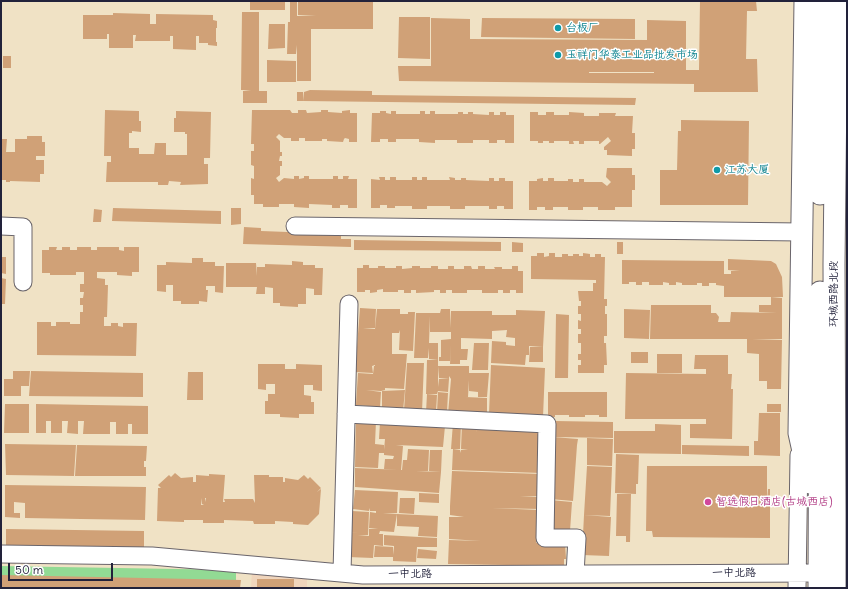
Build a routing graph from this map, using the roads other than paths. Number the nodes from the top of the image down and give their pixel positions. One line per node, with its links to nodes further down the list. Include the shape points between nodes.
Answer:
1 (806, 1): 6 (main road)
2 (821, 1): 13 (main road, 环城西路北段)
3 (837, 1): 12 (main road, 环城西路北段)
4 (1, 226): 7 (street, via 23,227)
5 (295, 226): 6 (street)
6 (801, 232): 10 (main road)
7 (23, 282)
8 (349, 304): 9 (street)
9 (346, 414): 15 (street); 16 (street, via 547,424 545,538 577,538)
10 (799, 433): 13 (main road); 17 (street)
11 (847, 466): 12 (main road)
12 (835, 512): 19 (main road, 环城西路北段)
13 (820, 527): 18 (main road, 环城西路北段)
14 (1, 554): 15 (street, 一中北路, via 152,556)
15 (342, 572): 16 (street, 一中北路)
16 (575, 574): 17 (street, 一中北路)
17 (797, 581): 18 (street, 一中北路)
18 (819, 581)
19 (835, 588)

